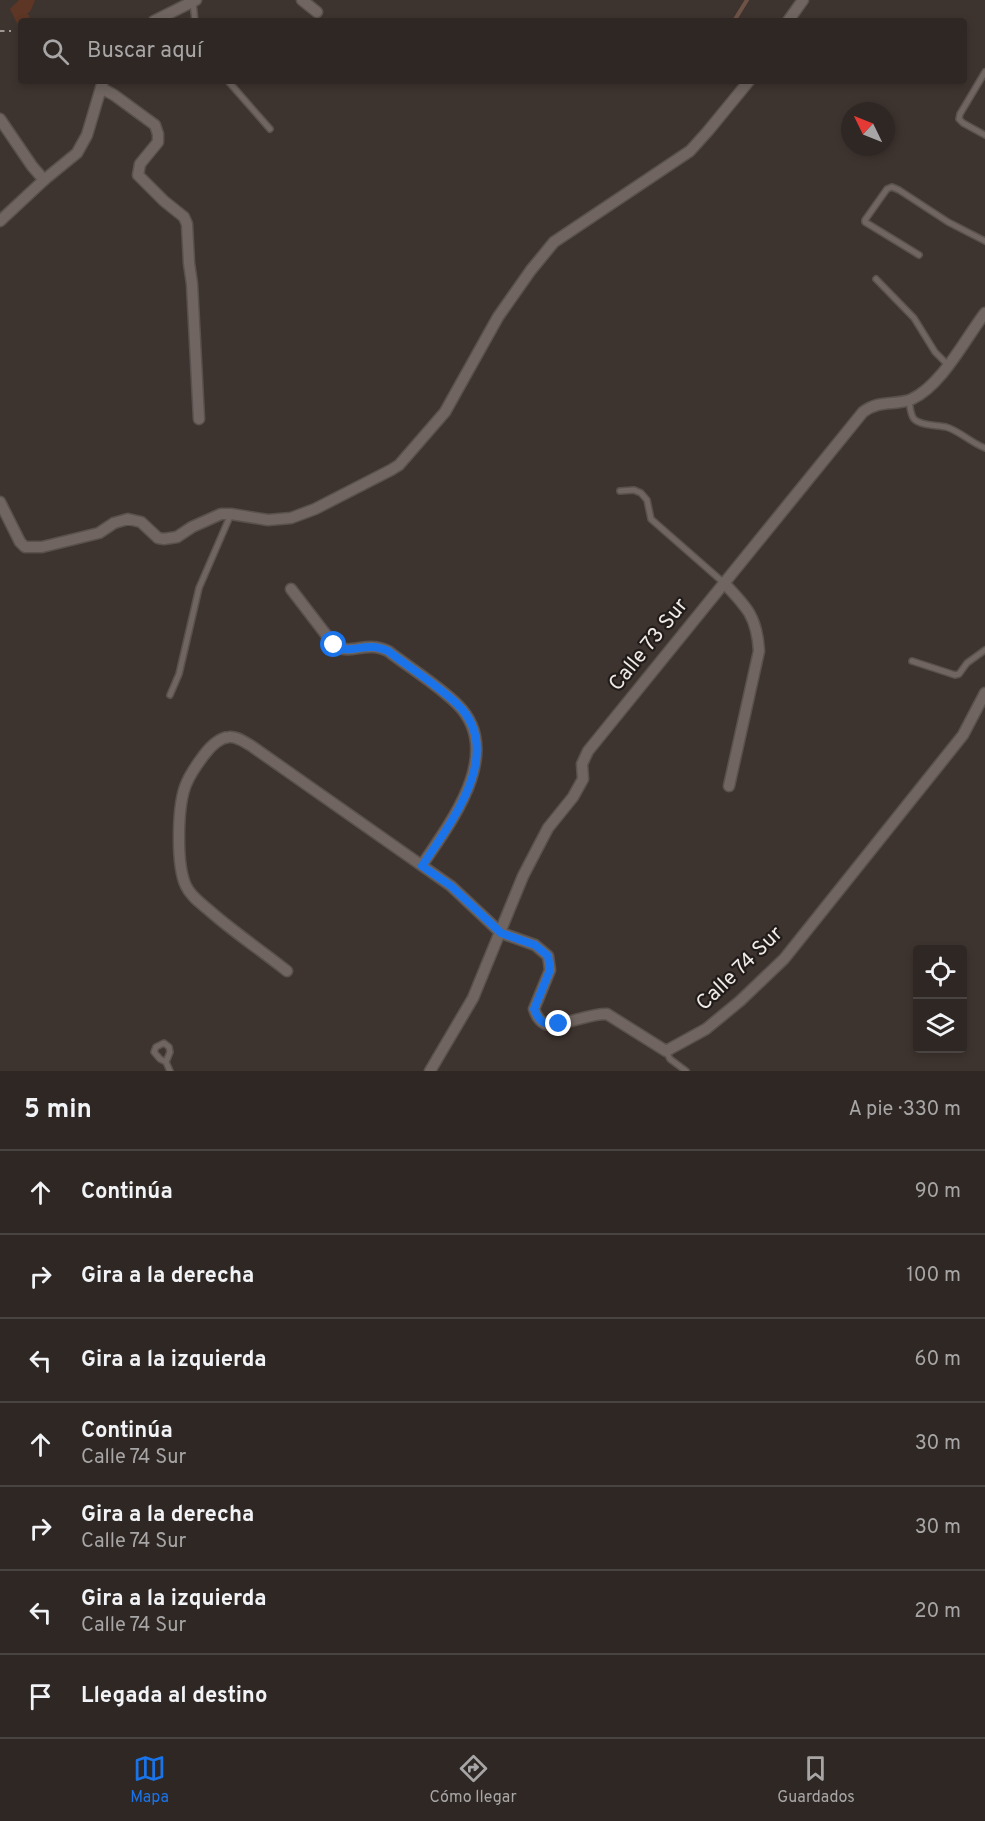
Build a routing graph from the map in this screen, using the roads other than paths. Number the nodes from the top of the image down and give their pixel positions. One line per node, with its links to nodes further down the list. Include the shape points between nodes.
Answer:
1 (302, 0): 4 (street)
2 (803, 0): 7 (street)
3 (194, 1): 5 (street); 6 (lane)
4 (318, 12)
5 (160, 18)
6 (195, 18)
7 (790, 18)
8 (985, 72): 14 (lane, via 959,119)
9 (231, 84): 13 (lane)
10 (747, 84): 27 (street, via 690,151 554,242 498,317 445,412 399,465 291,518 268,520)
11 (102, 85): 15 (street, via 87,135 77,153); 23 (street, via 155,125 158,142 140,164 138,175 187,224)
12 (0, 119): 15 (street)
13 (270, 129)
14 (985, 135)
15 (44, 180): 16 (street)
16 (0, 221)
17 (985, 241): 18 (lane, via 899,190 887,189 865,222)
18 (919, 255)
19 (876, 279): 21 (lane, via 914,318)
20 (985, 313): 21 (street, Calle 73 Sur)
21 (948, 365): 22 (street, Calle 73 Sur, via 924,393)
22 (909, 400): 24 (lane, via 914,420 950,429); 28 (street, Calle 73 Sur, via 871,406 863,412)
23 (199, 419)
24 (985, 448)
25 (620, 491): 28 (lane, via 641,493 647,500 651,519)
26 (0, 502): 27 (street, via 25,547 42,547 99,533 128,519 141,522 158,538 171,538 221,514)
27 (231, 514): 33 (lane, via 199,588 179,674)
28 (724, 583): 34 (street, via 754,619 759,651); 36 (street, Calle 73 Sur, via 588,752 582,764 583,779 548,828 523,876)
29 (291, 589): 35 (street, via 339,649 370,646 388,651 456,704 471,725 476,756 467,793)
30 (985, 650): 31 (lane, via 955,675)
31 (912, 661)
32 (985, 693): 38 (street, Calle 74 Sur, via 963,735 784,959 706,1029)
33 (170, 695)
34 (729, 786)
35 (422, 866): 36 (street, via 451,886); 37 (street, via 250,746 235,737 217,742 200,760 184,790 179,840 183,877 195,898)
36 (501, 933): 38 (street, via 535,945 548,956 550,970 534,1009 546,1024 607,1014); 41 (street, Calle 73 Sur, via 473,998)
37 (287, 971)
38 (666, 1051): 42 (lane)
39 (166, 1062): 40 (lane)
40 (170, 1071)
41 (430, 1071)
42 (686, 1071)

